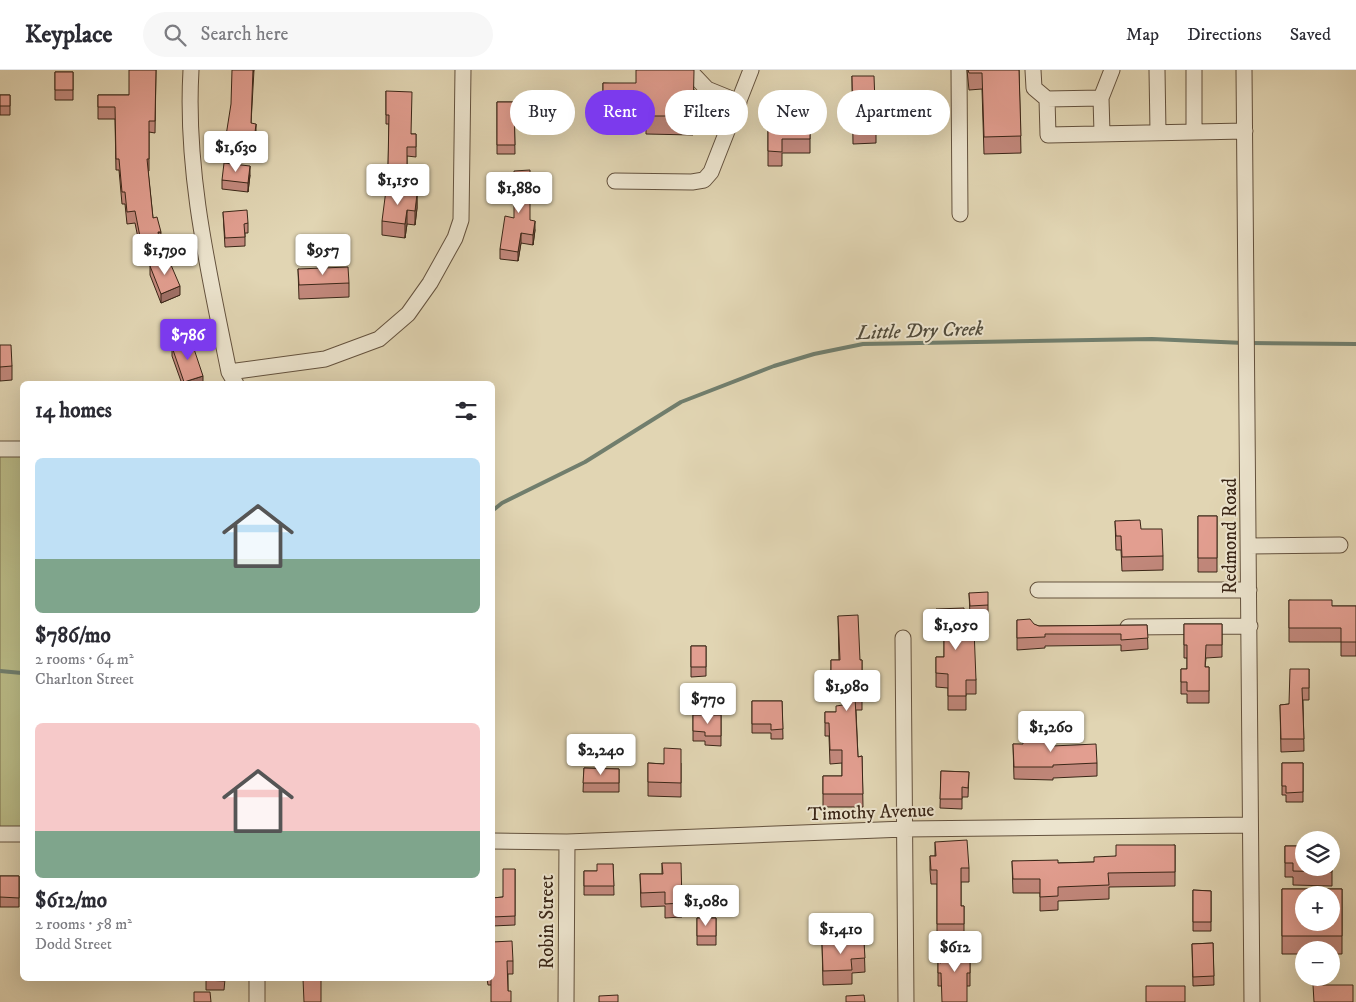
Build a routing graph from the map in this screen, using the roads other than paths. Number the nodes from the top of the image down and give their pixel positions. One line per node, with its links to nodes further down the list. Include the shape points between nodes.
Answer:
1 (192, 70): 22 (street, via 191,122 200,224)
2 (463, 70): 22 (street, via 461,220 447,253 408,314 379,339 325,359)
3 (689, 70): 11 (street)
4 (751, 70): 12 (street)
5 (958, 70): 21 (street)
6 (1034, 70): 14 (street, via 1034,88)
7 (1112, 70): 13 (street)
8 (1157, 70): 16 (street)
9 (1194, 70): 17 (street)
10 (1244, 70): 15 (street, Redmond Road)
11 (707, 90)
12 (744, 90)
13 (1101, 98): 14 (street); 18 (street)
14 (1047, 99): 18 (street, via 1048,134)
15 (1245, 131): 17 (street); 26 (street, Redmond Road)
16 (1158, 132): 17 (street); 18 (street)
17 (1194, 132)
18 (1102, 133)
19 (726, 135): 20 (street, via 711,172 704,180)
20 (615, 182)
21 (960, 214)
22 (232, 378)
23 (0, 449): 24 (street)
24 (20, 449)
25 (1340, 545): 26 (street)
26 (1249, 546): 28 (street, Redmond Road)
27 (1038, 590): 28 (street)
28 (1250, 590): 29 (street, Redmond Road)
29 (1250, 626): 30 (street); 32 (street, Redmond Road)
30 (1115, 627)
31 (903, 638): 33 (street)
32 (1250, 825): 33 (street, Timothy Avenue); 42 (street, Redmond Road)
33 (905, 829): 37 (street, Timothy Avenue); 41 (street)
34 (0, 834): 35 (street)
35 (20, 834)
36 (495, 841): 37 (street, Timothy Avenue)
37 (567, 842): 40 (street, Robin Street)
38 (258, 981): 39 (street)
39 (257, 1002)
40 (566, 1002)
41 (906, 1002)
42 (1252, 1002)

